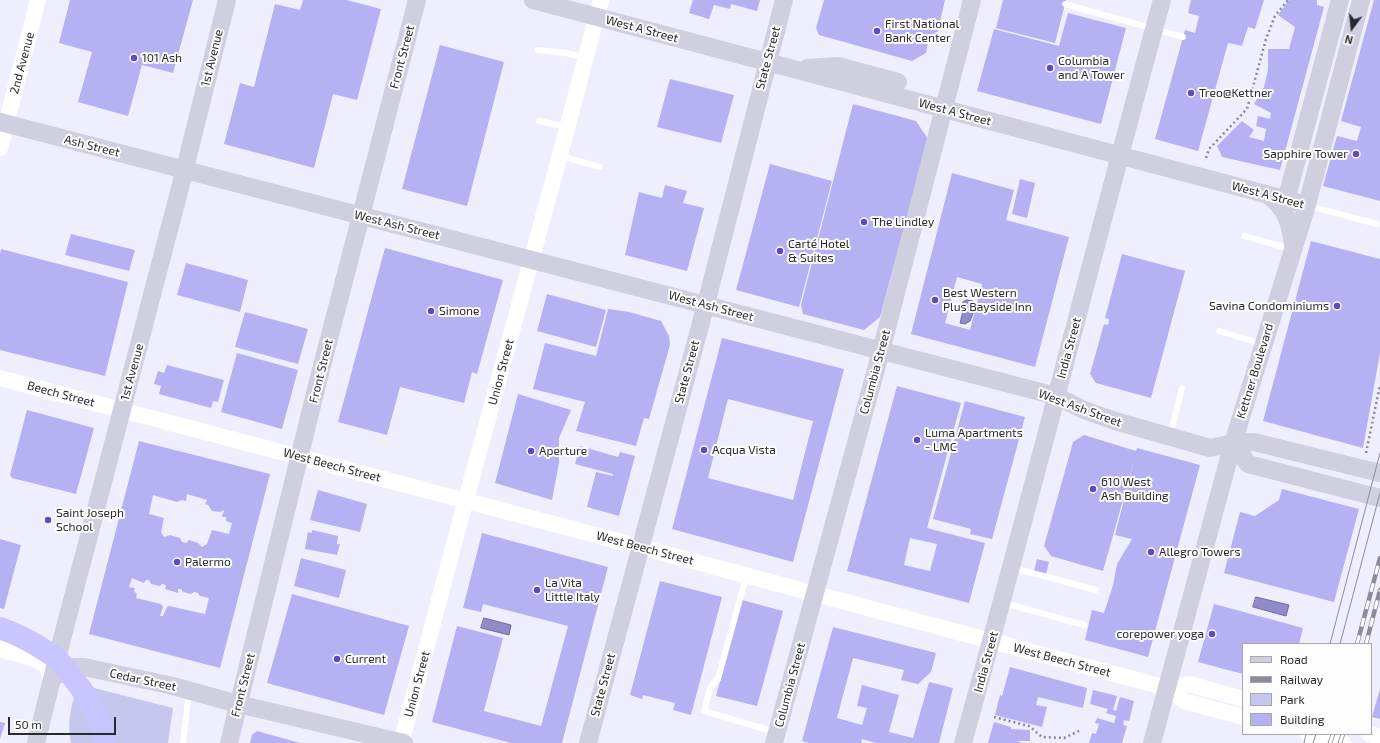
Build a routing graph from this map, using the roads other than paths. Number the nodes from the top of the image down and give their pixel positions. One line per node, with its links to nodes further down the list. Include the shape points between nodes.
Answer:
1 (38, 0): 21 (street, 2nd Avenue)
2 (227, 0): 27 (main road, 1st Avenue)
3 (417, 0): 31 (main road, Front Street)
4 (533, 0): 11 (main road, West A Street)
5 (784, 0): 16 (main road, State Street)
6 (972, 0): 19 (main road, Columbia Street)
7 (1162, 0): 12 (main road, India Street)
8 (1340, 0): 29 (main road)
9 (1361, 0): 30 (main road, Kettner Boulevard)
10 (1065, 4): 12 (lane)
11 (599, 8): 15 (street, Union Street); 16 (main road, West A Street)
12 (1154, 29): 13 (lane); 25 (main road, India Street)
13 (1183, 37)
14 (538, 50): 15 (lane)
15 (586, 58): 22 (street, Union Street)
16 (767, 62): 17 (main road, West A Street); 36 (main road, State Street)
17 (792, 69): 18 (main road, via 838,66); 19 (main road, West A Street)
18 (898, 82)
19 (943, 109): 25 (main road, West A Street); 39 (main road, Columbia Street)
20 (539, 120): 22 (lane)
21 (3, 123): 23 (street, 2nd Avenue); 27 (main road, Ash Street)
22 (568, 128): 24 (street, Union Street)
23 (0, 148)
24 (560, 155): 26 (lane); 35 (street, Union Street)
25 (1119, 156): 28 (main road, West A Street); 42 (main road, India Street)
26 (600, 167)
27 (185, 170): 31 (main road, West Ash Street); 43 (main road, 1st Avenue)
28 (1267, 195): 29 (main road, West A Street); 34 (main road, via 1284,210 1290,226)
29 (1286, 200): 30 (main road, West A Street)
30 (1307, 205): 32 (lane, West A Street); 34 (main road, Kettner Boulevard)
31 (361, 215): 35 (main road, West Ash Street); 46 (main road, Front Street)
32 (1377, 224)
33 (1244, 236): 34 (lane)
34 (1293, 250): 38 (main road, Kettner Boulevard)
35 (532, 259): 36 (main road, West Ash Street); 49 (street, Union Street)
36 (706, 304): 39 (main road, West Ash Street); 50 (main road, State Street)
37 (1218, 331): 38 (lane)
38 (1264, 344): 45 (main road, Kettner Boulevard)
39 (881, 351): 42 (main road, West Ash Street); 54 (main road, Columbia Street)
40 (0, 378): 43 (street, Beech Street)
41 (1182, 388): 44 (lane)
42 (1056, 396): 44 (main road, West Ash Street, via 1084,410); 51 (main road, India Street)
43 (122, 410): 46 (street, West Beech Street); 60 (main road, 1st Avenue)
44 (1169, 437): 45 (main road, West Ash Street, via 1210,448)
45 (1233, 443): 47 (main road, West Ash Street, via 1254,442); 48 (main road, via 1248,464); 61 (main road, Kettner Boulevard)
46 (299, 457): 49 (street, West Beech Street); 64 (main road, Front Street)
47 (1380, 473)
48 (1380, 498)
49 (466, 501): 50 (street, West Beech Street); 72 (street, Union Street)
50 (640, 547): 52 (street, West Beech Street); 73 (main road, State Street)
51 (1011, 568): 53 (lane); 55 (main road, India Street)
52 (746, 575): 54 (street, West Beech Street); 67 (lane, via 718,679 710,688 704,711)
53 (1096, 590)
54 (815, 594): 58 (street, West Beech Street); 67 (main road, Columbia Street)
55 (1002, 603): 56 (lane); 58 (main road, India Street)
56 (1084, 625)
57 (0, 628): 69 (highway, via 53,656 94,709)
58 (992, 641): 61 (street, West Beech Street); 74 (main road, India Street)
59 (2, 653): 60 (street, via 33,658 44,664 49,670)
60 (51, 681): 62 (main road, Cedar Street, via 62,672 78,666); 68 (main road, 1st Avenue)
61 (1167, 688): 63 (street, West Beech Street, via 1189,684); 65 (street, West Beech Street, via 1184,701); 75 (main road, Kettner Boulevard)
62 (189, 690): 64 (main road, Cedar Street); 70 (lane)
63 (1242, 699)
64 (238, 704): 71 (main road, Front Street); 72 (main road, Cedar Street)
65 (1242, 717)
66 (1312, 735): 76 (street)
67 (775, 738)
68 (36, 743)
69 (106, 743)
70 (183, 743)
71 (228, 743)
72 (402, 743)
73 (588, 743)
74 (963, 743)
75 (1152, 743)
76 (1342, 743)

